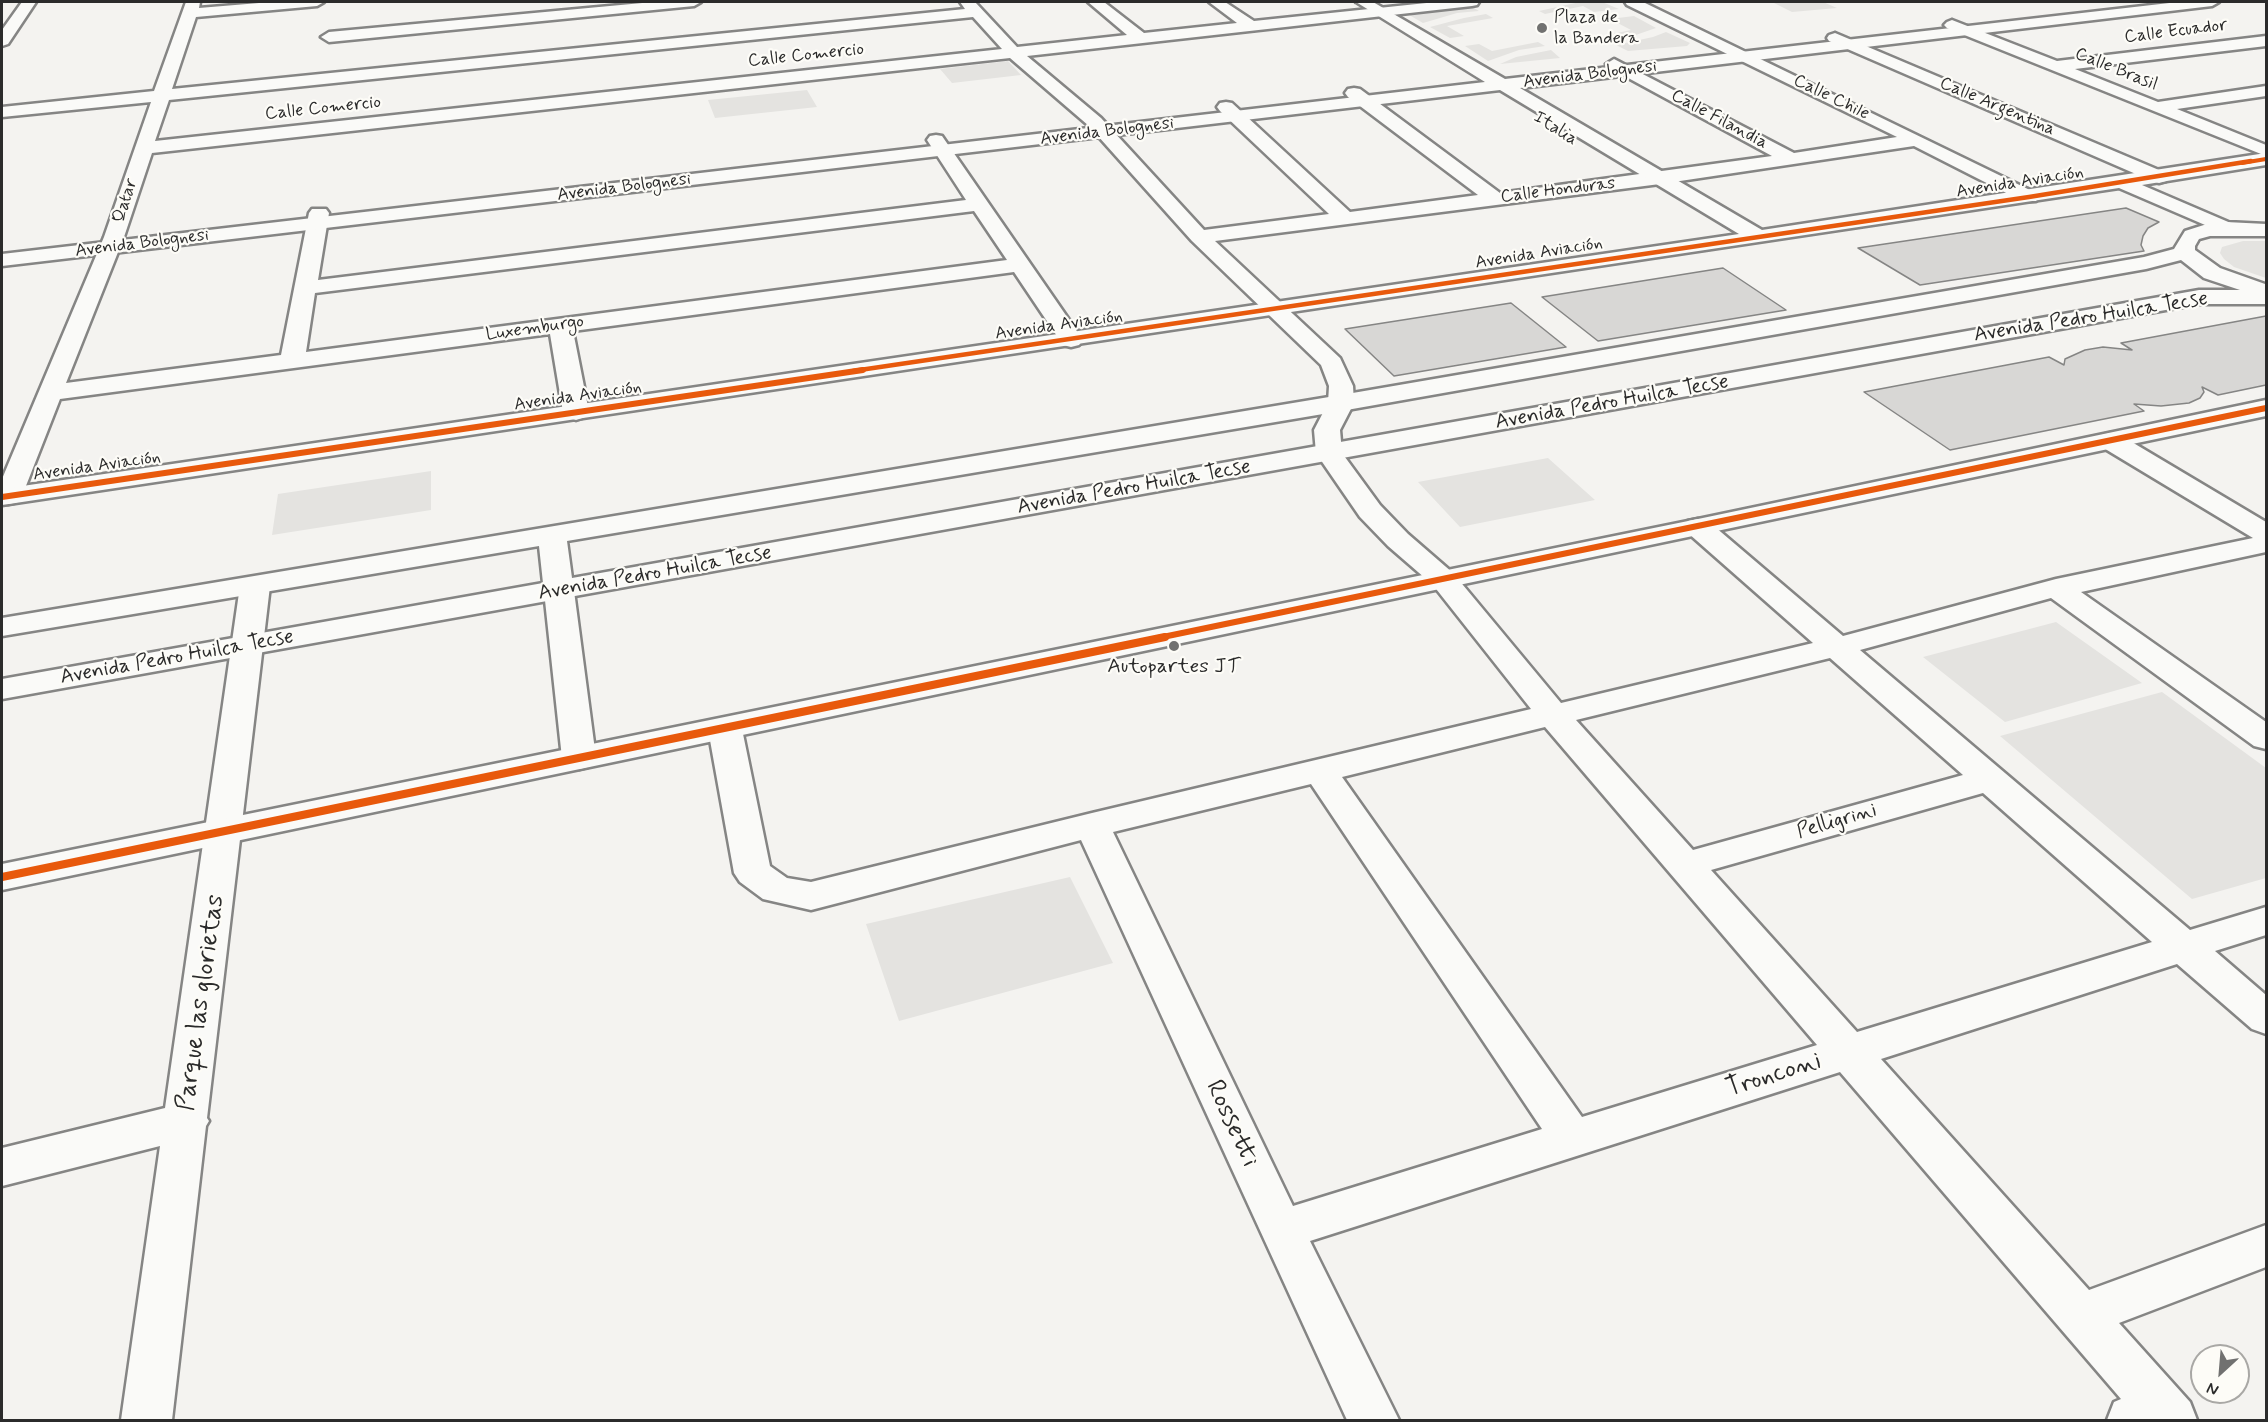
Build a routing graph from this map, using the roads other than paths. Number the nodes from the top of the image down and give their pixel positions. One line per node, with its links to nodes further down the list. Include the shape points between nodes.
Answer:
1 (29, 2): 20 (street)
2 (317, 2): 11 (street)
3 (694, 2): 16 (street)
4 (1095, 2): 19 (street)
5 (1216, 2): 17 (street)
6 (1343, 2): 14 (street, Italia)
7 (1472, 2): 14 (street, Calle Comercio)
8 (1632, 2): 25 (street, Calle Chile)
9 (2145, 2): 18 (street, Avenida Bolognesi)
10 (2212, 2): 18 (street, Avenida Bolognesi)
11 (191, 7): 32 (street, Qatar)
12 (972, 7): 15 (street); 24 (street)
13 (833, 9): 15 (street)
14 (1369, 9): 17 (street, Calle Comercio); 30 (street, Italia)
15 (845, 25): 23 (street)
16 (441, 26): 26 (street); 29 (street, via 330,31)
17 (1252, 27): 19 (street, Calle Comercio)
18 (1959, 28): 21 (street, Avenida Bolognesi); 27 (street, Calle Brasil)
19 (1141, 39): 24 (street, Calle Comercio)
20 (2, 41)
21 (1843, 41): 25 (street, Avenida Bolognesi); 45 (street, Calle Argentina)
22 (2266, 41): 27 (street, Calle Ecuador)
23 (580, 52): 26 (street); 34 (street)
24 (1014, 53): 34 (street, Calle Comercio); 38 (street)
25 (1737, 53): 28 (street, Avenida Bolognesi); 39 (street, Calle Chile)
26 (446, 66): 29 (street)
27 (2054, 66): 35 (street, Calle Brasil)
28 (1621, 67): 30 (street, Avenida Bolognesi); 43 (street, Calle Filandia)
29 (325, 79): 32 (street)
30 (1489, 83): 33 (street, Avenida Bolognesi); 46 (street); 47 (street, Italia)
31 (2266, 91): 35 (street)
32 (161, 95): 36 (street); 41 (street, Qatar)
33 (1360, 97): 37 (street, Avenida Bolognesi); 51 (street)
34 (597, 99): 41 (street, Calle Comercio)
35 (2156, 107): 42 (street, Calle Brasil)
36 (2, 112)
37 (1231, 112): 38 (street, Avenida Bolognesi); 54 (street)
38 (1099, 127): 40 (street, Avenida Bolognesi); 57 (street)
39 (1917, 140): 43 (street, Calle Honduras); 50 (street, Calle Chile)
40 (939, 146): 52 (street); 53 (street, Avenida Bolognesi)
41 (144, 148): 60 (street, Qatar)
42 (2266, 151)
43 (1792, 159): 46 (street, Calle Honduras)
44 (2266, 159): 45 (street, Avenida Aviación)
45 (2159, 177): 48 (street, Avenida Aviación)
46 (1660, 178): 47 (street, Calle Honduras); 58 (street)
47 (1637, 180): 51 (street, Calle Honduras); 59 (street, Italia)
48 (2120, 182): 49 (street, Avenida Aviación); 55 (street)
49 (2087, 187): 50 (street, Avenida Aviación); 61 (street)
50 (2029, 198): 58 (street, Avenida Aviación)
51 (1496, 199): 54 (street, Calle Honduras)
52 (979, 204): 64 (street); 65 (street)
53 (317, 218): 60 (street, Avenida Bolognesi); 65 (street)
54 (1345, 218): 57 (street, Calle Honduras)
55 (2226, 228): 56 (street); 61 (street, Avenida Pedro Huilca Tecse)
56 (2266, 230)
57 (1198, 237): 68 (street)
58 (1759, 237): 59 (street, Avenida Aviación)
59 (1734, 240): 68 (street, Avenida Aviación)
60 (112, 243): 62 (street, Avenida Bolognesi); 63 (street, Avenida Bolognesi); 72 (street, Qatar)
61 (2189, 244): 66 (street, via 2195,262 2212,273); 73 (street, Avenida Pedro Huilca Tecse, via 2134,265)
62 (2, 250)
63 (2, 260)
64 (1020, 265): 69 (street, Luxemburgo); 70 (street)
65 (305, 288): 71 (street)
66 (2266, 292)
67 (2266, 297): 77 (street, Avenida Pedro Huilca Tecse, via 2199,297)
68 (1275, 310): 70 (street, Avenida Aviación); 73 (street, via 1332,363 1341,386)
69 (560, 326): 71 (street, Luxemburgo); 75 (street)
70 (1071, 340): 75 (street, Avenida Aviación)
71 (292, 361): 72 (street, Luxemburgo)
72 (50, 393): 78 (street, Qatar)
73 (1341, 403): 77 (street, via 1327,430); 81 (street, Avenida Pedro Huilca Tecse)
74 (2266, 408): 76 (street)
75 (576, 412): 78 (street, Avenida Aviación)
76 (2111, 441): 79 (street); 80 (street)
77 (1329, 453): 83 (street, via 1370,511); 86 (street, Avenida Pedro Huilca Tecse)
78 (4, 496)
79 (1698, 527): 83 (street); 89 (street)
80 (2266, 534)
81 (552, 535): 84 (street, Avenida Pedro Huilca Tecse); 86 (street)
82 (2266, 544): 85 (street)
83 (1443, 579): 93 (street); 94 (street)
84 (255, 585): 87 (street, Avenida Pedro Huilca Tecse); 88 (street, Parque las glorietas)
85 (2056, 588): 89 (street); 92 (street)
86 (560, 591): 88 (street, Avenida Pedro Huilca Tecse); 96 (street)
87 (2, 627)
88 (248, 646): 90 (street, Avenida Pedro Huilca Tecse); 100 (street, Parque las glorietas)
89 (1837, 647): 93 (street); 98 (street)
90 (2, 689)
91 (2266, 705): 92 (street)
92 (2234, 714): 95 (street)
93 (1553, 715): 97 (street); 101 (street)
94 (725, 729): 96 (street); 99 (street, via 753,873 776,890 810,896)
95 (2266, 738)
96 (579, 758): 100 (street)
97 (1320, 771): 99 (street); 108 (street)
98 (1990, 779): 101 (street, Pelligrini); 104 (street)
99 (1092, 825): 110 (street, Rossetti)
100 (225, 830): 102 (street); 107 (street, Parque las glorietas)
101 (1685, 865): 106 (street)
102 (2, 877)
103 (2266, 921): 104 (street, Tronconi)
104 (2184, 947): 105 (street); 106 (street, Tronconi)
105 (2266, 1018)
106 (1849, 1052): 108 (street, Tronconi); 112 (street)
107 (187, 1121): 109 (street); 114 (street, Parque las glorietas)
108 (1573, 1139): 110 (street, Tronconi)
109 (2, 1167)
110 (1281, 1230): 115 (street, Rossetti)
111 (2266, 1246): 112 (street)
112 (2080, 1316): 113 (street)
113 (2155, 1416)
114 (146, 1420)
115 (1373, 1420)

